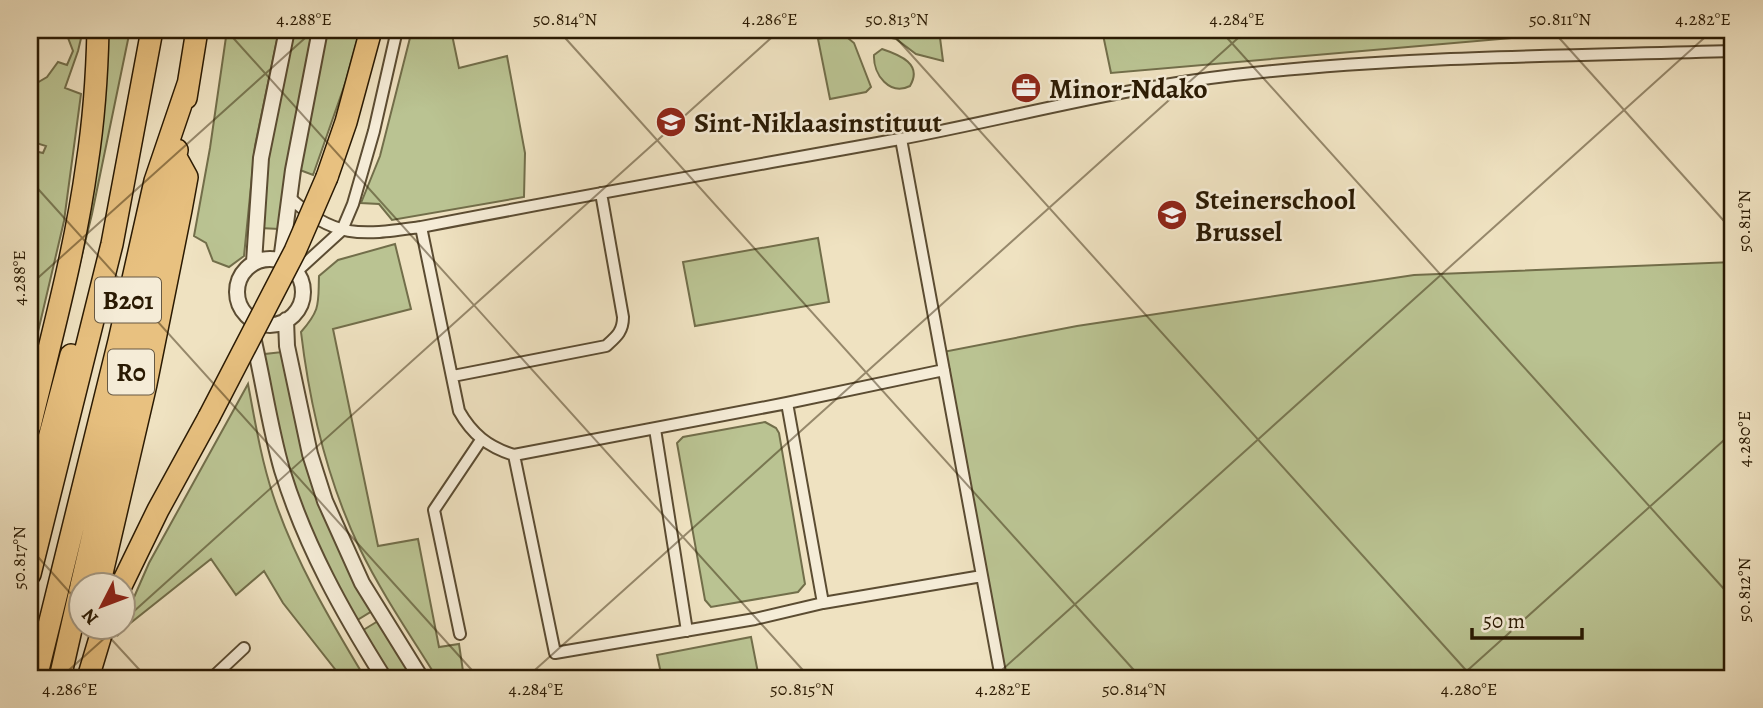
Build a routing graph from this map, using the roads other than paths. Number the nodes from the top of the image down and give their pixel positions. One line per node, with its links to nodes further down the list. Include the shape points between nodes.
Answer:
1 (99, 30): 25 (highway, via 96,96 74,241)
2 (152, 30): 16 (highway, R0)
3 (197, 30): 9 (highway, R0)
4 (287, 30): 18 (street, via 261,158)
5 (320, 30): 13 (street)
6 (397, 30): 15 (street, via 374,131)
7 (368, 39): 32 (highway, bridge, via 346,122 309,219)
8 (1733, 51): 10 (street, via 1417,60 1234,75 1127,91)
9 (188, 84): 11 (highway, R0); 42 (highway, B201, via 155,181)
10 (901, 139): 12 (street); 22 (street)
11 (176, 157): 30 (highway, R0); 31 (highway, via 187,177)
12 (601, 193): 14 (street); 23 (street, via 623,317 619,334 606,346)
13 (289, 197): 15 (street, via 320,223); 17 (street)
14 (421, 228): 15 (street, via 372,234); 23 (street)
15 (342, 230): 19 (street)
16 (113, 244): 29 (highway, via 96,262); 33 (highway, R0)
17 (281, 261): 18 (street); 19 (street)
18 (254, 262): 20 (street, via 237,289 242,310)
19 (296, 272): 21 (street, via 303,293 295,313)
20 (250, 318): 21 (street, via 261,324); 47 (street, via 281,467 296,512 337,600)
21 (286, 320): 48 (street, via 287,346 310,454 325,501 362,583)
22 (944, 370): 24 (street); 34 (street)
23 (453, 376): 27 (street, via 459,411)
24 (787, 403): 26 (street); 35 (street)
25 (30, 426)
26 (655, 429): 28 (street); 36 (street)
27 (481, 439): 28 (street); 37 (street, via 434,510)
28 (514, 456): 36 (street, via 555,653)
29 (30, 510)
30 (85, 572)
31 (102, 572)
32 (128, 572)
33 (30, 574)
34 (982, 576): 35 (street); 49 (street)
35 (823, 603): 36 (street)
36 (687, 631)
37 (460, 634)
38 (68, 642): 43 (highway, R0)
39 (86, 642): 44 (highway)
40 (99, 642): 45 (highway)
41 (244, 648): 46 (street)
42 (36, 678)
43 (60, 678)
44 (77, 678)
45 (88, 678)
46 (212, 678)
47 (384, 678)
48 (421, 678)
49 (1001, 678)

